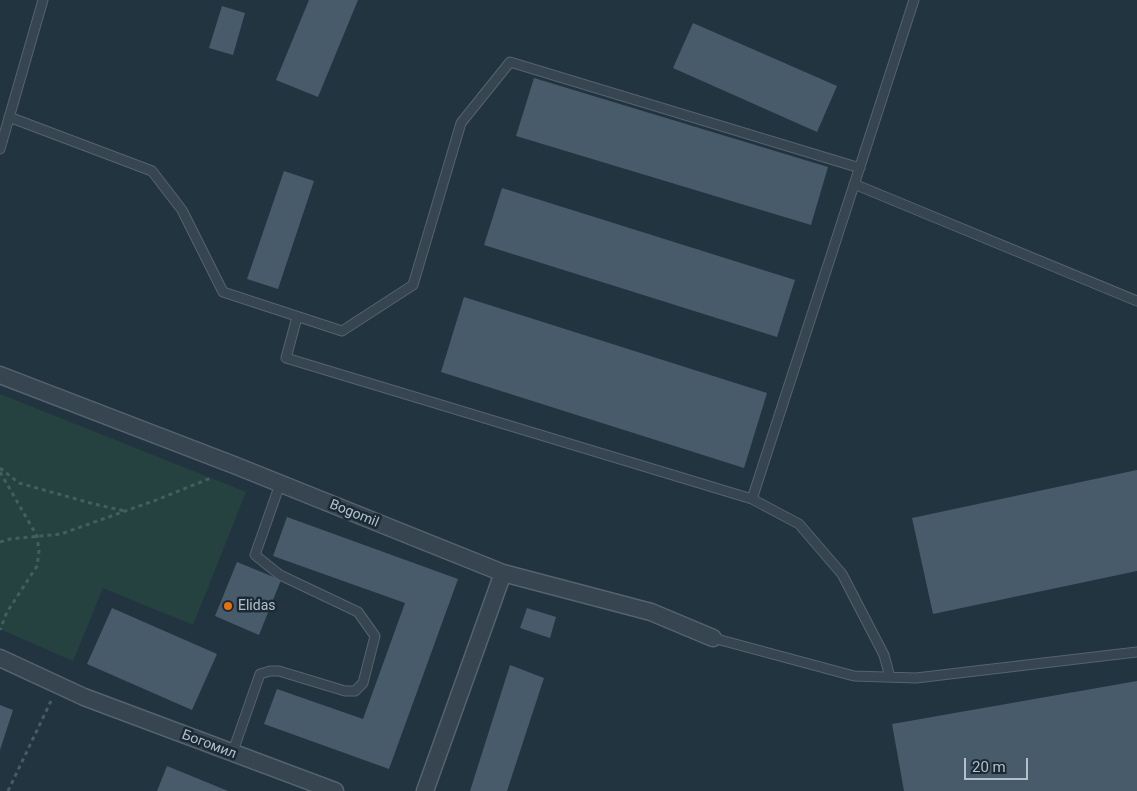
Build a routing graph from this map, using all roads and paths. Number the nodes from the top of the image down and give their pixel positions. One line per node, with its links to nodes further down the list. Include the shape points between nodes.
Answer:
1 (43, 0): 3 (lane)
2 (914, 0): 5 (lane)
3 (9, 117): 4 (lane); 8 (lane, via 152,171 182,210 223,292)
4 (0, 149)
5 (860, 168): 6 (lane); 8 (lane, via 510,62 460,123 413,286 342,331)
6 (854, 184): 7 (lane); 14 (lane)
7 (1137, 301)
8 (297, 317): 14 (lane, via 286,358)
9 (0, 375): 10 (street, Bogomil)
10 (234, 465): 13 (street, Bogomil); 15 (path, via 221,474)
11 (0, 468): 15 (path, via 19,483)
12 (0, 472): 16 (path)
13 (280, 484): 18 (street, Bogomil); 25 (lane, via 255,555 280,575 358,612 375,636 363,683 355,691 345,691 278,670 260,674)
14 (752, 499): 23 (lane, via 799,524 842,574 884,655)
15 (126, 511): 16 (path, via 61,534)
16 (37, 536): 17 (path); 19 (path, via 37,566 7,612)
17 (0, 542)
18 (503, 573): 20 (street, Bogomil, via 651,612); 28 (street)
19 (0, 630)
20 (713, 638): 23 (lane, via 854,676)
21 (1137, 652): 23 (lane, via 916,678)
22 (0, 658): 24 (street)
23 (890, 677)
24 (59, 686): 25 (street, Богомил); 26 (path)
25 (232, 754): 27 (street, Богомил)
26 (8, 791)
27 (335, 791)
28 (425, 791)

